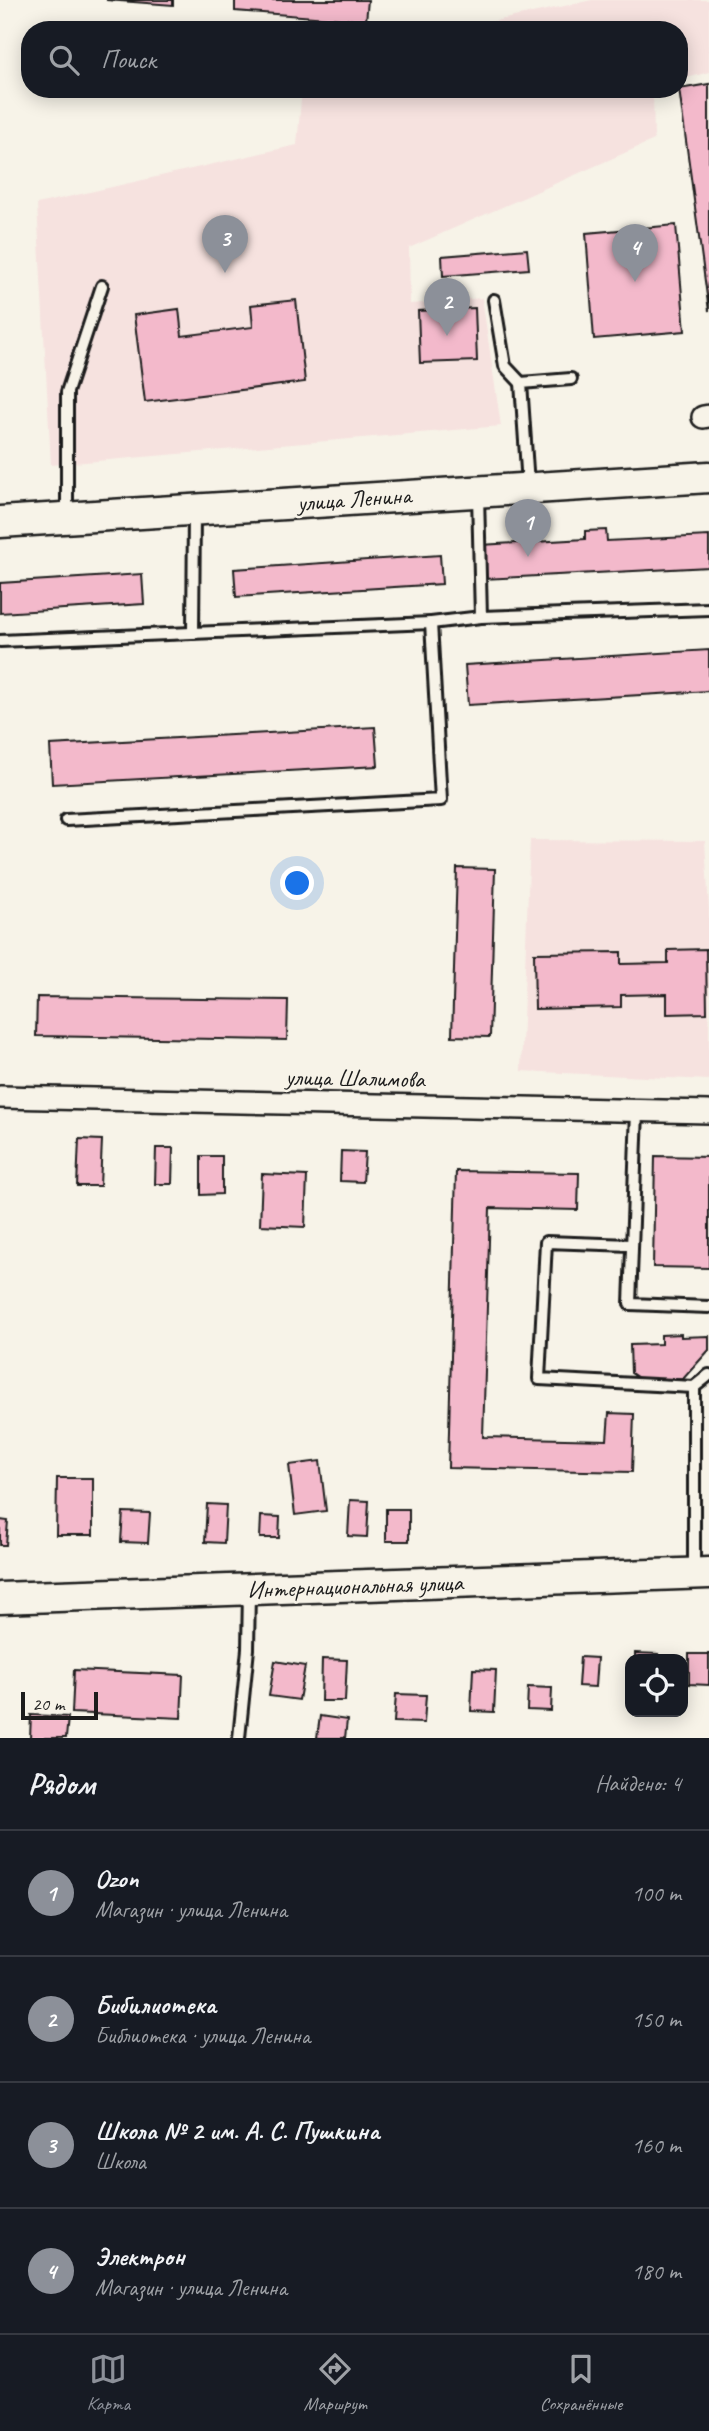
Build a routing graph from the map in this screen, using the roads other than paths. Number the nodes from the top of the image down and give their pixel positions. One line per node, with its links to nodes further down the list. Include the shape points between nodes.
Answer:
1 (102, 286): 9 (lane, via 67,392)
2 (494, 300): 4 (lane, via 505,366)
3 (571, 379): 4 (lane)
4 (521, 383): 6 (lane)
5 (709, 477): 6 (street, улица Ленина)
6 (529, 488): 7 (street, улица Ленина)
7 (478, 491): 8 (street, улица Ленина); 12 (lane)
8 (195, 509): 9 (street, улица Ленина); 14 (lane)
9 (67, 518): 10 (street, улица Ленина)
10 (0, 522)
11 (709, 609): 12 (lane)
12 (481, 617): 13 (lane)
13 (431, 623): 14 (lane); 16 (lane, via 441,800)
14 (193, 632): 15 (lane)
15 (0, 641)
16 (66, 820)
17 (0, 1097): 18 (street, улица Шалимова)
18 (637, 1111): 19 (street, улица Шалимова); 20 (lane)
19 (709, 1112)
20 (631, 1245): 21 (lane, via 630,1304); 23 (lane, via 547,1242 539,1379)
21 (709, 1307)
22 (709, 1375): 23 (lane)
23 (694, 1387): 24 (lane)
24 (702, 1573): 25 (street, Интернациональная улица)
25 (249, 1590): 26 (street, Интернациональная улица); 27 (lane)
26 (0, 1598)
27 (239, 1738)

